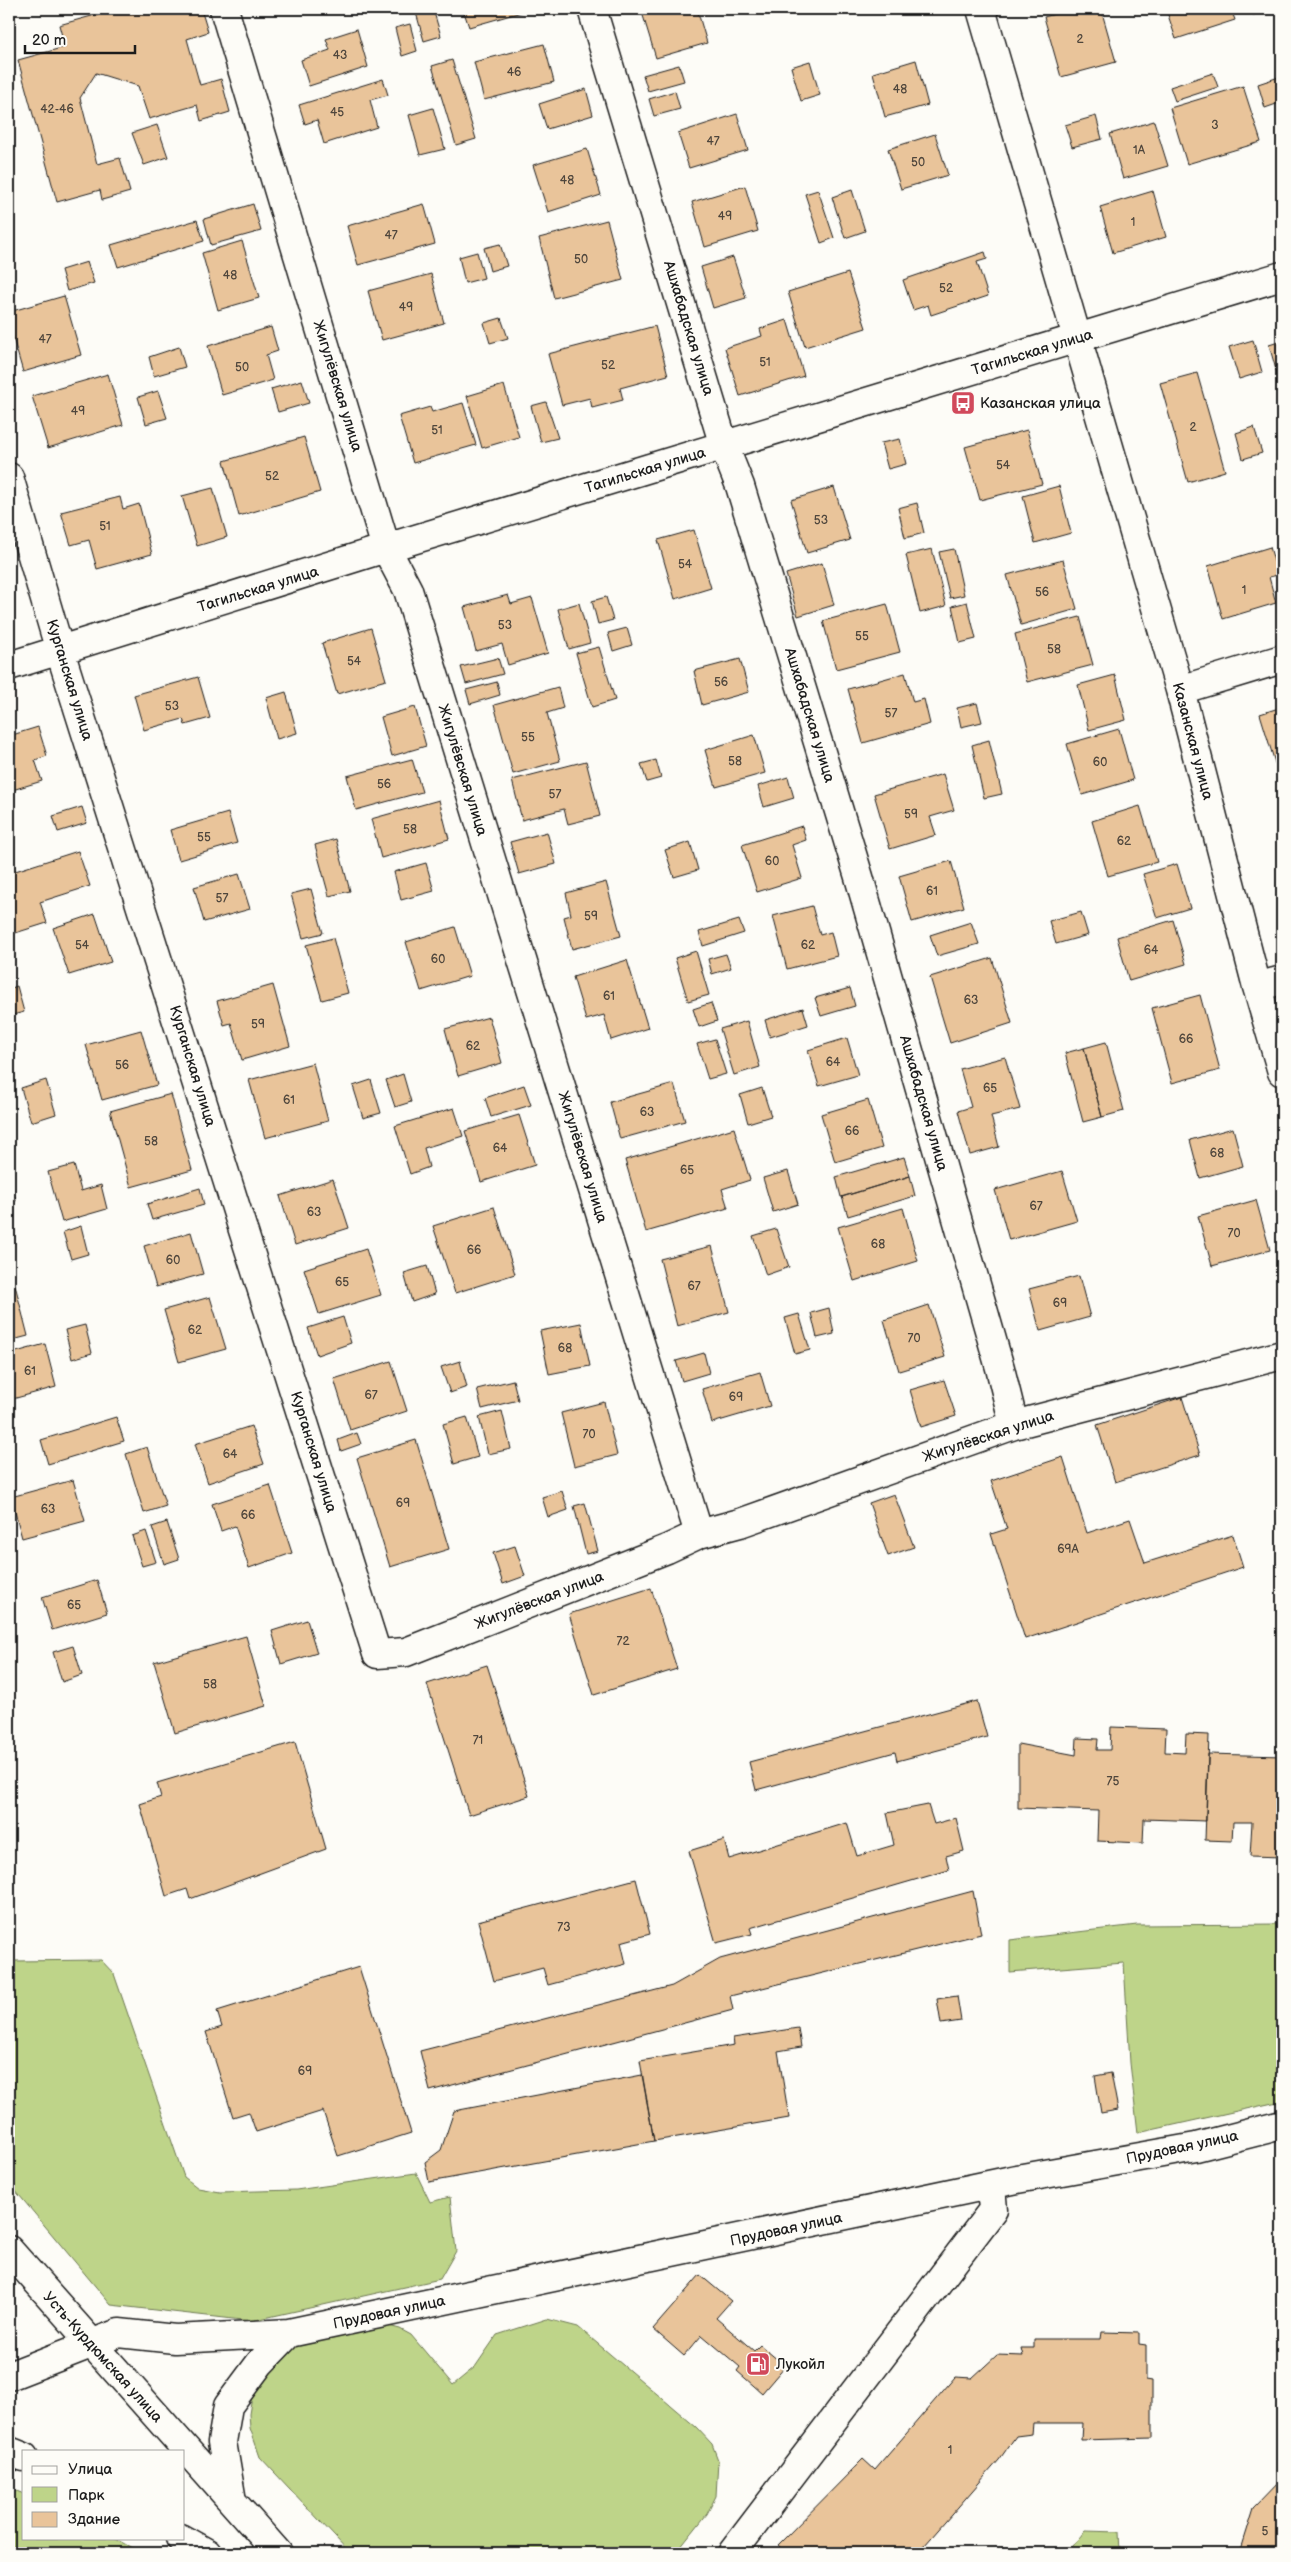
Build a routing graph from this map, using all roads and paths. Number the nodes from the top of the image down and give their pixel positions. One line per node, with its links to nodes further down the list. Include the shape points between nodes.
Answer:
1 (224, 9): 8 (street, Жигулёвская улица)
2 (592, 9): 6 (street, Ашхабадская улица)
3 (982, 9): 5 (street, Казанская улица)
4 (1282, 276): 5 (street, Тагильская улица)
5 (1076, 338): 6 (street, Тагильская улица); 12 (street, Казанская улица)
6 (724, 446): 8 (street, Тагильская улица); 16 (street, Ашхабадская улица, via 740,486 859,877 998,1358)
7 (9, 477): 9 (street, Курганская улица)
8 (386, 548): 9 (street, Тагильская улица); 17 (street, Жигулёвская улица, via 408,590)
9 (60, 651): 11 (street, Тагильская улица); 18 (street, Курганская улица)
10 (1282, 659): 12 (street)
11 (9, 666)
12 (1180, 690): 13 (street, Казанская улица)
13 (1270, 984): 14 (street, Казанская улица)
14 (1282, 1072)
15 (1282, 1355): 16 (street, Жигулёвская улица)
16 (1014, 1425): 17 (street, Жигулёвская улица, via 740,1523)
17 (699, 1534): 18 (street, Жигулёвская улица, via 406,1652)
18 (377, 1654)
19 (1282, 2125): 20 (street, Прудовая улица, via 1196,2147)
20 (991, 2186): 22 (street, Прудовая улица); 31 (street, via 993,2210)
21 (9, 2250): 23 (street, Усть-Курдюмская улица)
22 (289, 2333): 23 (street, Прудовая улица, via 175,2339 120,2333); 27 (street, via 260,2363 228,2406 222,2442)
23 (90, 2344): 24 (street, Прудовая улица); 27 (street, Усть-Курдюмская улица)
24 (9, 2376)
25 (9, 2451): 26 (street)
26 (22, 2456)
27 (232, 2501): 30 (street, Усть-Курдюмская улица)
28 (184, 2540): 29 (street)
29 (207, 2553)
30 (278, 2553)
31 (732, 2553)

